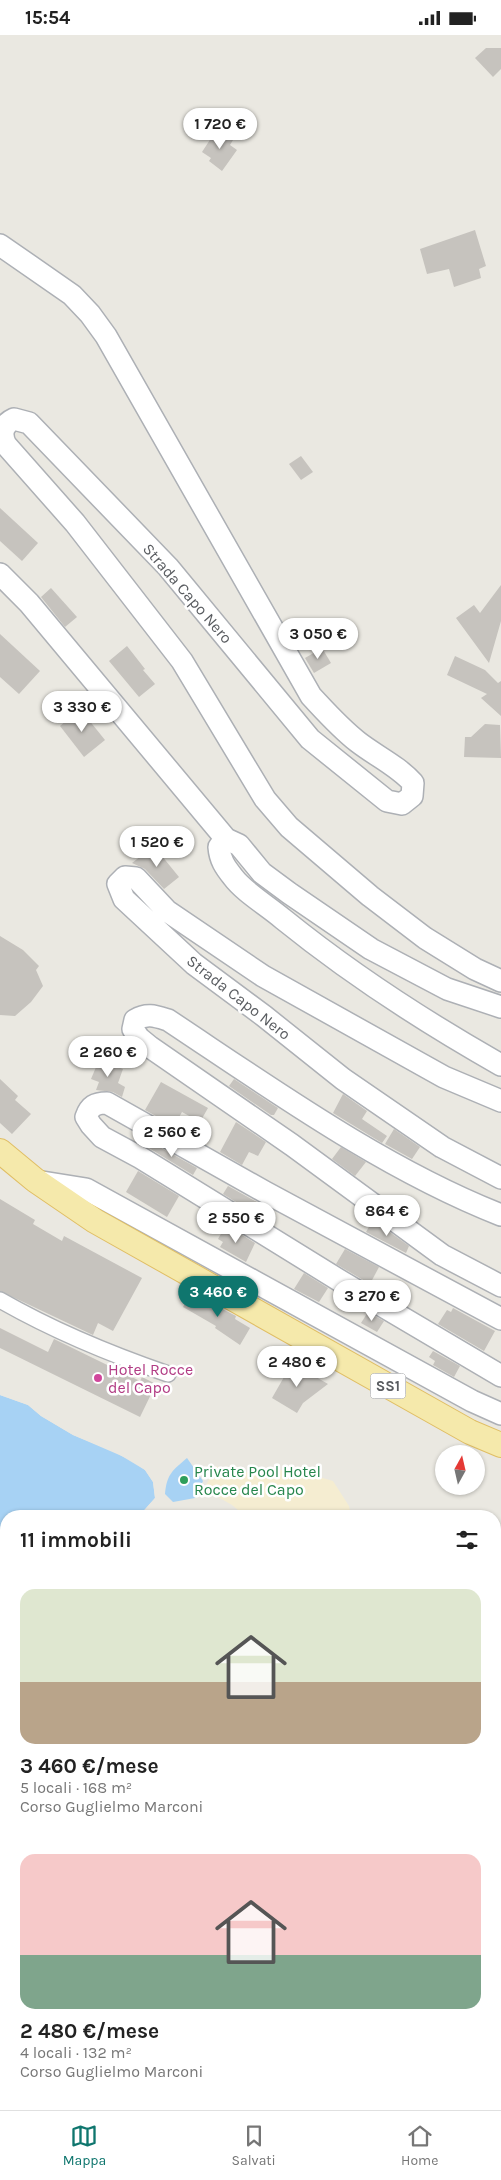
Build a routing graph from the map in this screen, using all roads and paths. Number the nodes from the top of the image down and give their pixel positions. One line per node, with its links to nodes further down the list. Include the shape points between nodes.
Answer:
1 (0, 245): 4 (street, Strada Capo Nero, via 72,295 106,335 311,696 358,743 406,775 413,783 412,796 402,803 387,801 310,739 168,567 29,423 14,419 5,425 2,435 6,445 75,523 182,661 265,799 289,827 425,938)
2 (0, 574): 3 (street, via 29,603)
3 (226, 839): 5 (street, via 239,845 262,873 371,949 447,989); 6 (street, via 219,847 220,860 234,879 308,939 379,989 443,1032)
4 (501, 981)
5 (501, 1007)
6 (501, 1065)
7 (501, 1101): 9 (street, Strada Capo Nero, via 444,1077 263,976 168,911 136,878 125,877 118,884 124,899 194,964 343,1079 442,1147)
8 (0, 1151): 10 (main road, SS1)
9 (501, 1178)
10 (35, 1180): 17 (street, via 86,1189); 18 (main road, SS1, via 95,1221 470,1432)
11 (501, 1215): 12 (street, via 428,1181 334,1128 168,1021 154,1015 144,1015 136,1020 133,1029 139,1039 442,1255)
12 (501, 1286)
13 (0, 1300): 15 (street, via 110,1354)
14 (501, 1319): 16 (street, via 265,1193 107,1103 97,1103 89,1109 86,1117 102,1137)
15 (168, 1374)
16 (501, 1376)
17 (501, 1414)
18 (501, 1445)

